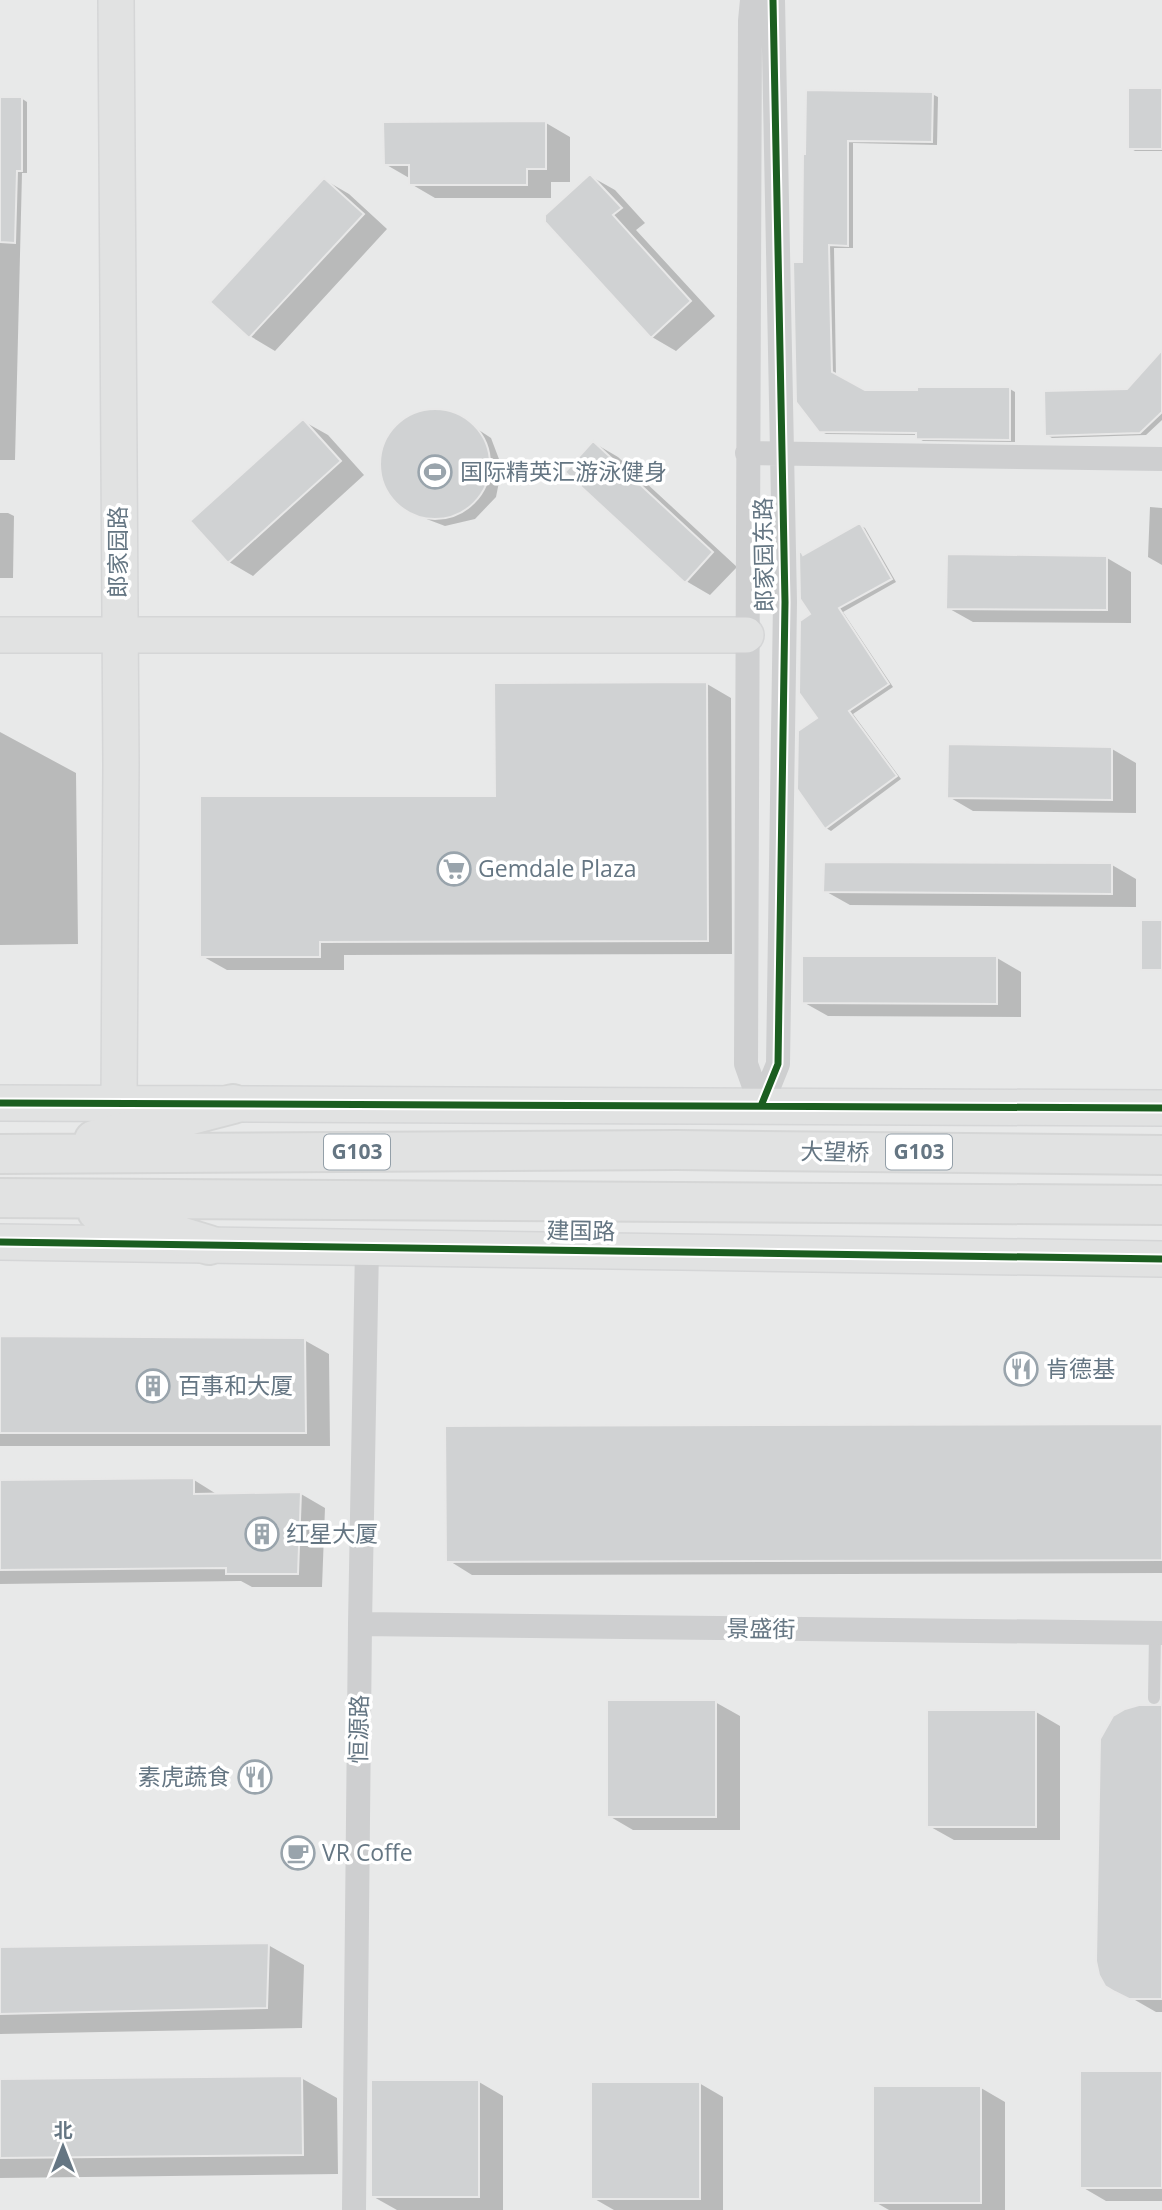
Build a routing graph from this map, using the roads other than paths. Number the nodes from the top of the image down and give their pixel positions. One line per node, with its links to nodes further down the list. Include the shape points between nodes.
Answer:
1 (116, 0): 7 (street, 郎家园路)
2 (752, 0): 4 (street, 郎家园东路)
3 (773, 0): 5 (street, 郎家园东路)
4 (747, 453): 5 (street); 9 (street, 郎家园东路)
5 (782, 455): 6 (street); 13 (street, 郎家园东路, via 785,602 778,1064)
6 (1162, 458)
7 (118, 634): 8 (street); 9 (street); 11 (street, 郎家园路)
8 (0, 635)
9 (747, 635): 13 (street, 郎家园东路, via 746,1064)
10 (0, 1103): 11 (street)
11 (119, 1103): 12 (street)
12 (233, 1104): 13 (street); 16 (highway)
13 (761, 1106): 14 (street)
14 (1162, 1108)
15 (0, 1154): 16 (highway, G103)
16 (38, 1154): 17 (highway, 大望桥 / G103, via 677,1150)
17 (1162, 1155)
18 (0, 1198): 19 (highway, 建国路 / G103)
19 (59, 1199): 20 (highway, 建国路 / G103); 22 (highway)
20 (1162, 1205)
21 (0, 1242): 22 (street, 建国路)
22 (209, 1245): 23 (street, 建国路)
23 (367, 1247): 24 (street, 建国路); 25 (street, 恒源路)
24 (1162, 1259)
25 (360, 1624): 26 (street, 景盛街); 28 (street, 恒源路)
26 (1158, 1633): 27 (lane)
27 (1154, 1698)
28 (354, 2210)

